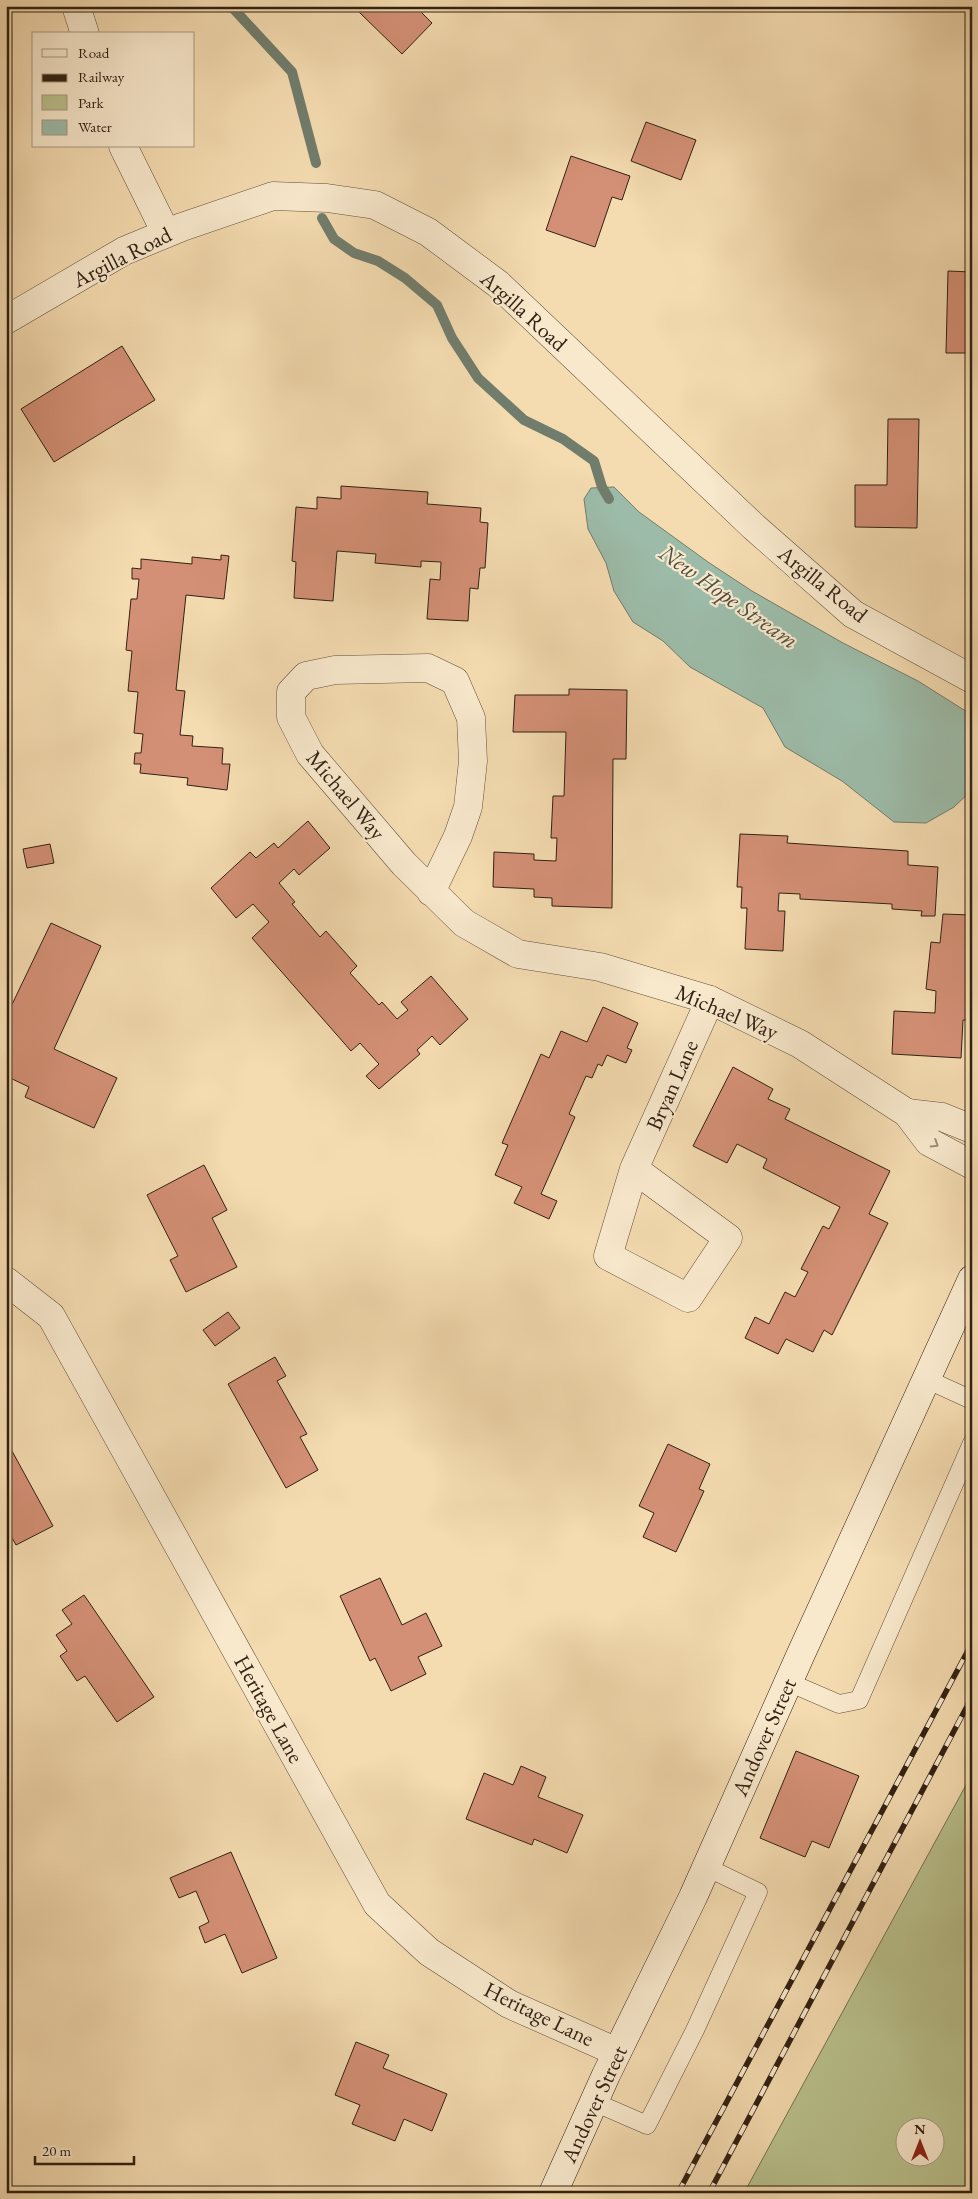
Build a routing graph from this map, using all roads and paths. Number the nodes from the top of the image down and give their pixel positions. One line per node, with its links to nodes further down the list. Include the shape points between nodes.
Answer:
1 (76, 6): 2 (street)
2 (84, 32)
3 (124, 148): 4 (street)
4 (166, 233): 5 (street, Argilla Road, via 124,251); 6 (street, Argilla Road, via 273,196 327,198 374,205 428,232 498,284 754,527 854,614)
5 (6, 320)
6 (972, 680)
7 (431, 892): 7 (street, Michael Way, via 468,807 473,761 471,718 455,681 428,668 335,670 306,676 291,692 291,717 310,754); 8 (street, Michael Way, via 464,923 518,954 600,966)
8 (710, 1000): 9 (street, Michael Way, via 800,1044); 12 (street, Bryan Lane)
9 (907, 1113): 10 (street, Michael Way, via 942,1116); 11 (street, Michael Way, one-way to 11, via 929,1142)
10 (972, 1129)
11 (972, 1165)
12 (634, 1170): 12 (street, Bryan Lane, via 608,1256 688,1298 728,1238)
13 (972, 1279): 15 (street, Andover Street)
14 (6, 1281): 20 (street, Heritage Lane, via 51,1316 377,1904 428,1952 509,2004)
15 (926, 1379): 16 (lane); 18 (street, Andover Street)
16 (972, 1400)
17 (972, 1443): 18 (lane, via 859,1700 839,1704)
18 (788, 1682): 19 (street, Andover Street)
19 (706, 1867): 20 (street, Andover Street); 21 (lane, via 758,1892 695,2030 647,2125)
20 (617, 2052): 21 (street, Andover Street)
21 (594, 2102): 22 (street, Andover Street)
22 (553, 2193)

